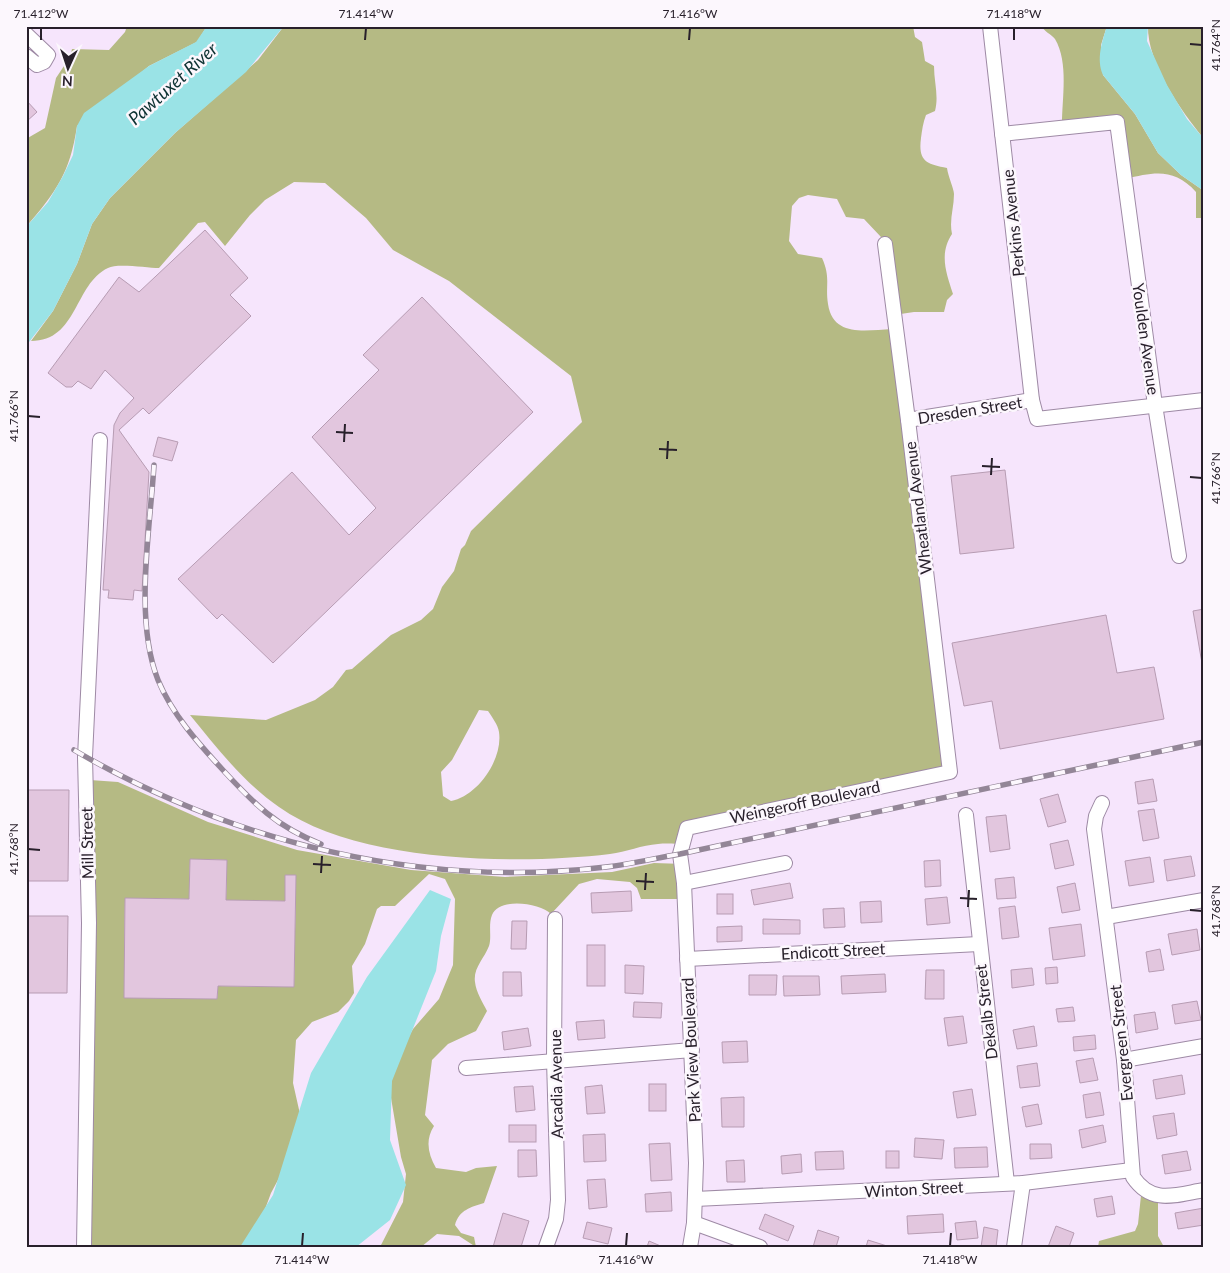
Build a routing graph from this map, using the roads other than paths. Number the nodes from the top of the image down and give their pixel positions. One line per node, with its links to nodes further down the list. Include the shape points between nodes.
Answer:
1 (990, 26): 4 (street, Perkins Avenue)
2 (26, 34): 3 (street, via 48,55 37,65)
3 (26, 56)
4 (1002, 134): 6 (street, Perkins Avenue); 8 (street, Youlden Avenue, via 1117,122)
5 (884, 244): 9 (street, Wheatland Avenue)
6 (1032, 400): 8 (street, Perkins Avenue, via 1037,419); 9 (street, Dresden Street)
7 (1204, 400): 8 (street)
8 (1155, 405): 11 (street, Youlden Avenue)
9 (908, 420): 12 (street, Wheatland Avenue)
10 (100, 440): 34 (street, Mill Street, via 85,757 89,923)
11 (1178, 556)
12 (950, 772): 15 (street, Weingeroff Boulevard, via 695,825 687,828)
13 (1102, 803): 19 (street, Evergreen Street, via 1094,830)
14 (966, 815): 21 (street, Dekalb Street)
15 (680, 854): 17 (street, Park View Boulevard)
16 (785, 864): 17 (street)
17 (684, 883): 22 (street, Park View Boulevard)
18 (1204, 900): 19 (street)
19 (1106, 917): 26 (street, Evergreen Street)
20 (555, 919): 25 (street, Arcadia Avenue)
21 (978, 944): 22 (street, Endicott Street); 30 (street, Dekalb Street)
22 (687, 959): 24 (street, Park View Boulevard)
23 (1204, 1046): 26 (street)
24 (692, 1050): 25 (street); 32 (street, Park View Boulevard)
25 (554, 1060): 27 (street); 35 (street, Arcadia Avenue, via 558,1200 556,1219)
26 (1124, 1060): 28 (street, Evergreen Street)
27 (466, 1068)
28 (1132, 1170): 29 (street, Winton Street); 31 (street, via 1141,1189 1155,1196)
29 (1023, 1183): 30 (street, Winton Street); 38 (street)
30 (1007, 1184): 32 (street, Winton Street)
31 (1204, 1190)
32 (695, 1199): 33 (street, Park View Boulevard)
33 (694, 1222): 36 (street, Park View Boulevard); 37 (street)
34 (84, 1247)
35 (546, 1247)
36 (690, 1247)
37 (760, 1247)
38 (1014, 1247)

